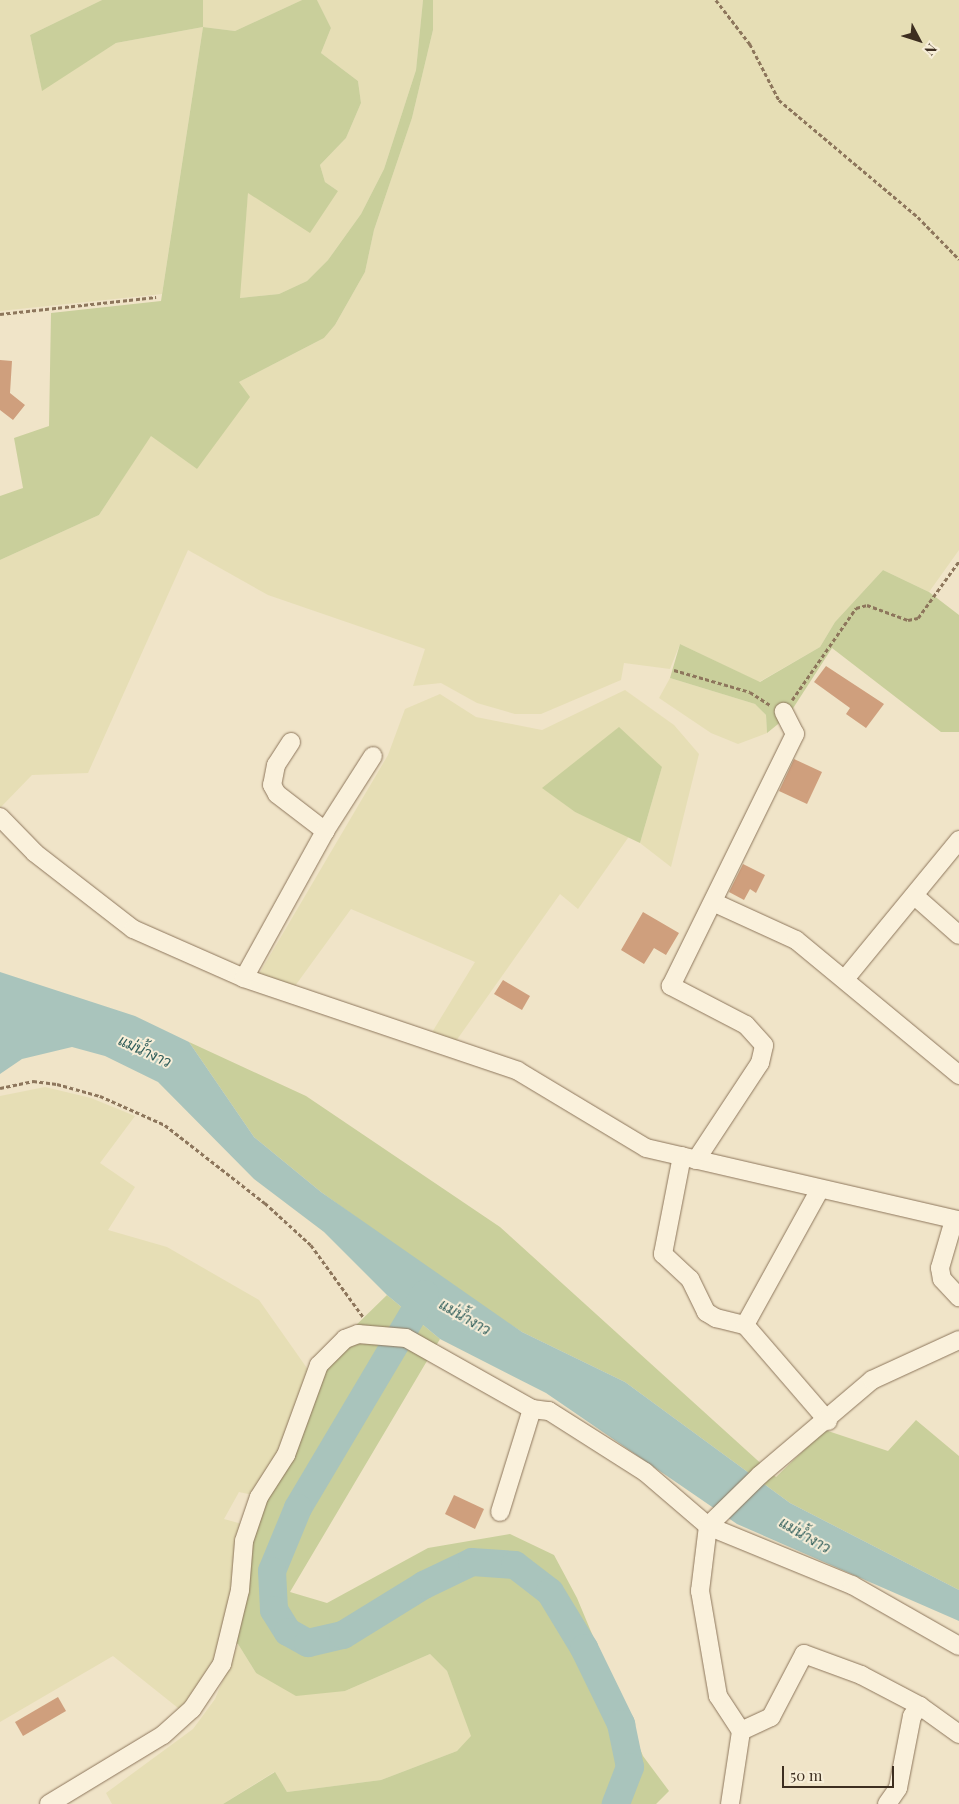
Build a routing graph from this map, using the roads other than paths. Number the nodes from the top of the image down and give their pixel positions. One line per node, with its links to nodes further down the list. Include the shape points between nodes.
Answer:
1 (784, 712): 8 (street, via 795,734)
2 (291, 742): 5 (street, via 276,765 272,785 277,794)
3 (373, 756): 5 (street)
4 (0, 817): 10 (street, via 35,852 133,928)
5 (325, 831): 10 (street)
6 (959, 840): 7 (street)
7 (916, 897): 9 (street); 11 (street)
8 (715, 903): 11 (street, via 796,940); 13 (street, via 671,986 746,1025 764,1045 760,1063)
9 (959, 935)
10 (244, 978): 13 (street, via 518,1071 646,1148)
11 (845, 979): 12 (street)
12 (959, 1075)
13 (689, 1158): 14 (street); 17 (street, via 663,1254 690,1279 706,1312)
14 (820, 1190): 15 (street); 17 (street)
15 (956, 1220): 16 (street, via 940,1268 942,1279)
16 (959, 1297)
17 (745, 1325): 20 (street)
18 (959, 1340): 20 (street, via 872,1380)
19 (532, 1409): 21 (street); 22 (street, via 549,1411 645,1472); 27 (street, via 406,1338 374,1335 345,1339 319,1365 286,1455 259,1497 251,1519 222,1664 192,1709 163,1736)
20 (828, 1421): 22 (street, via 760,1475)
21 (500, 1512)
22 (712, 1521): 23 (street, via 852,1585); 25 (street, via 700,1590 718,1696)
23 (959, 1646)
24 (920, 1706): 25 (street, via 852,1671 804,1654 771,1717); 26 (street); 29 (street, via 912,1716 898,1788)
25 (742, 1731): 28 (street)
26 (959, 1734)
27 (49, 1804)
28 (730, 1804)
29 (887, 1804)

